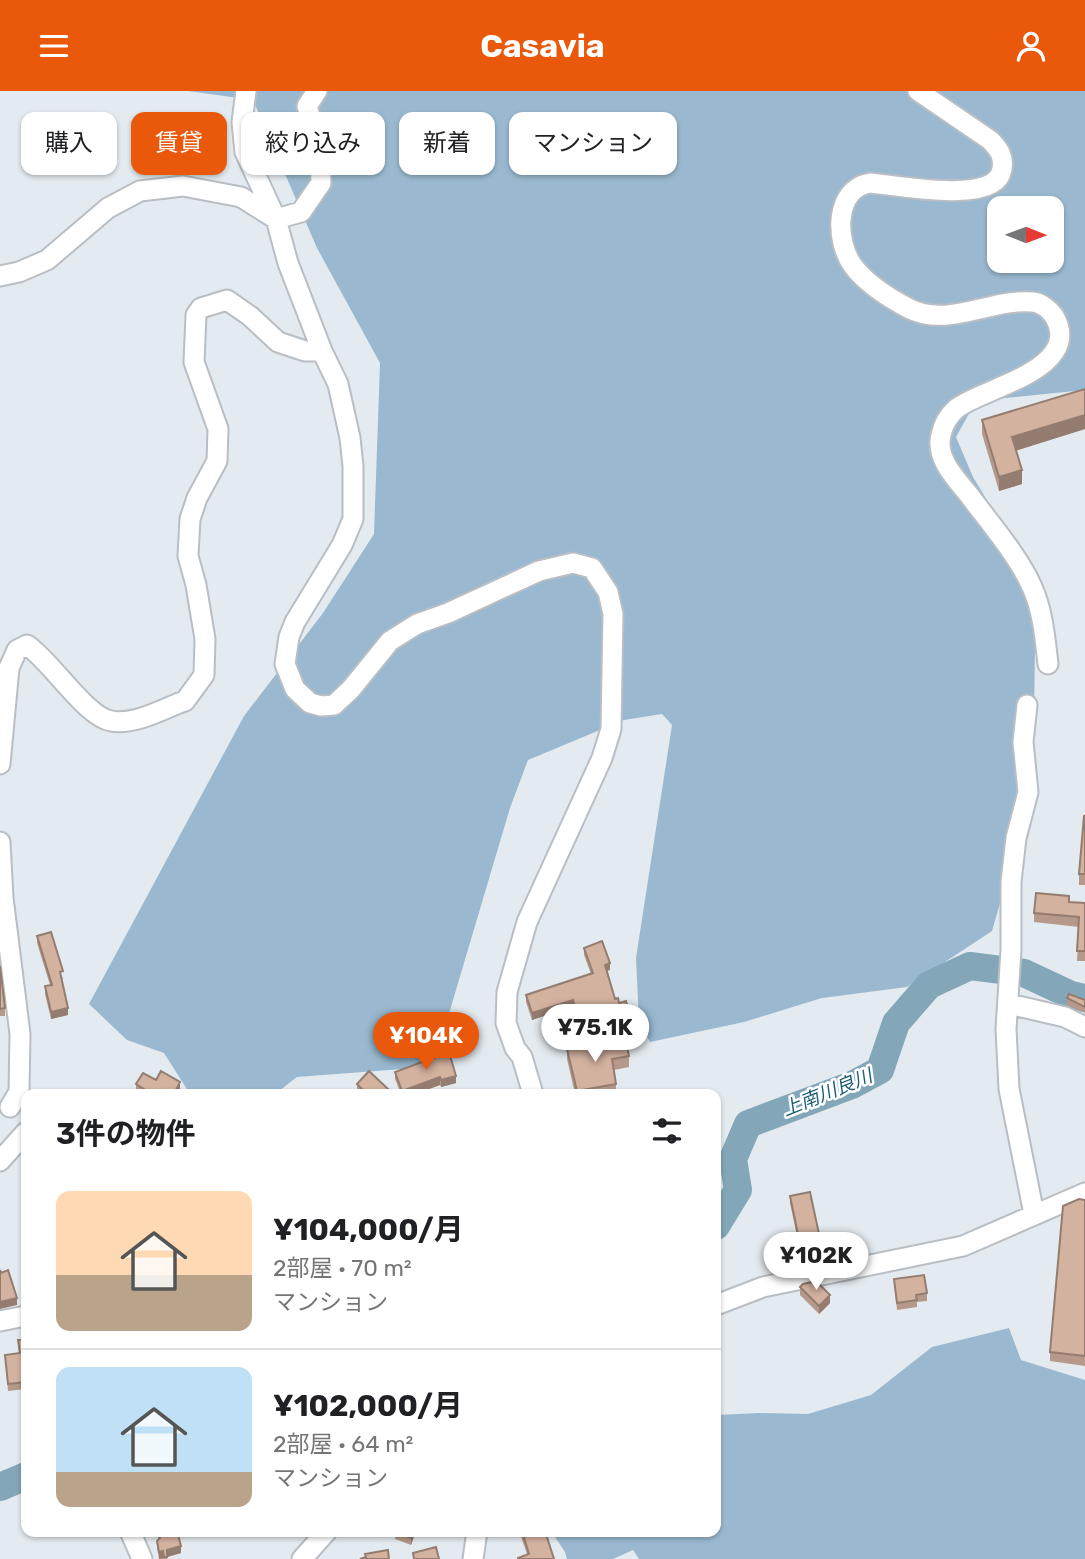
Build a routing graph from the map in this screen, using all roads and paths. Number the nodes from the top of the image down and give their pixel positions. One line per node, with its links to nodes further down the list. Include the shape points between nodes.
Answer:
1 (246, 91): 4 (street, via 245,152)
2 (317, 91): 4 (street, via 307,106 320,148 321,183 301,212)
3 (918, 91): 7 (street, via 990,140 1000,151 1001,174 981,188 954,191 857,185 842,209 844,249 870,283 909,309 959,314 1034,302 1055,317 1061,332 1056,353 1026,378 956,409 946,422 940,444 944,461 1032,586 1042,617)
4 (276, 219): 5 (street, via 241,197 183,186 140,191 108,208 47,260); 6 (street)
5 (0, 276)
6 (323, 351): 9 (street, via 305,351 278,342 227,300 201,308 196,316 194,362 218,429 217,461 190,519 187,556 205,639 204,675 185,701 135,719 110,721 88,708 27,645 17,650 9,668); 13 (street, via 338,384 349,438 354,466 353,519 289,636 285,664 295,689 310,703 334,705 390,641 416,624 539,571 573,562 592,568 608,592 613,614 611,729 527,922 507,992 506,1023)
7 (1048, 664)
8 (1027, 705): 11 (street, via 1023,742 1028,792 1011,882)
9 (0, 764)
10 (0, 842): 14 (street, via 20,1034 19,1092)
11 (1009, 1004): 12 (street, via 1065,1017); 19 (street, via 1009,1089)
12 (1085, 1027)
13 (532, 1089)
14 (5, 1102): 15 (street)
15 (21, 1117)
16 (21, 1138): 17 (street)
17 (0, 1161)
18 (1085, 1193): 19 (street)
19 (1034, 1214): 20 (street, via 963,1246 763,1287)
20 (721, 1303)
21 (21, 1317): 22 (street)
22 (0, 1321)
23 (133, 1537): 26 (street)
24 (322, 1537): 27 (street)
25 (476, 1537): 28 (street)
26 (142, 1559)
27 (302, 1559)
28 (472, 1559)

